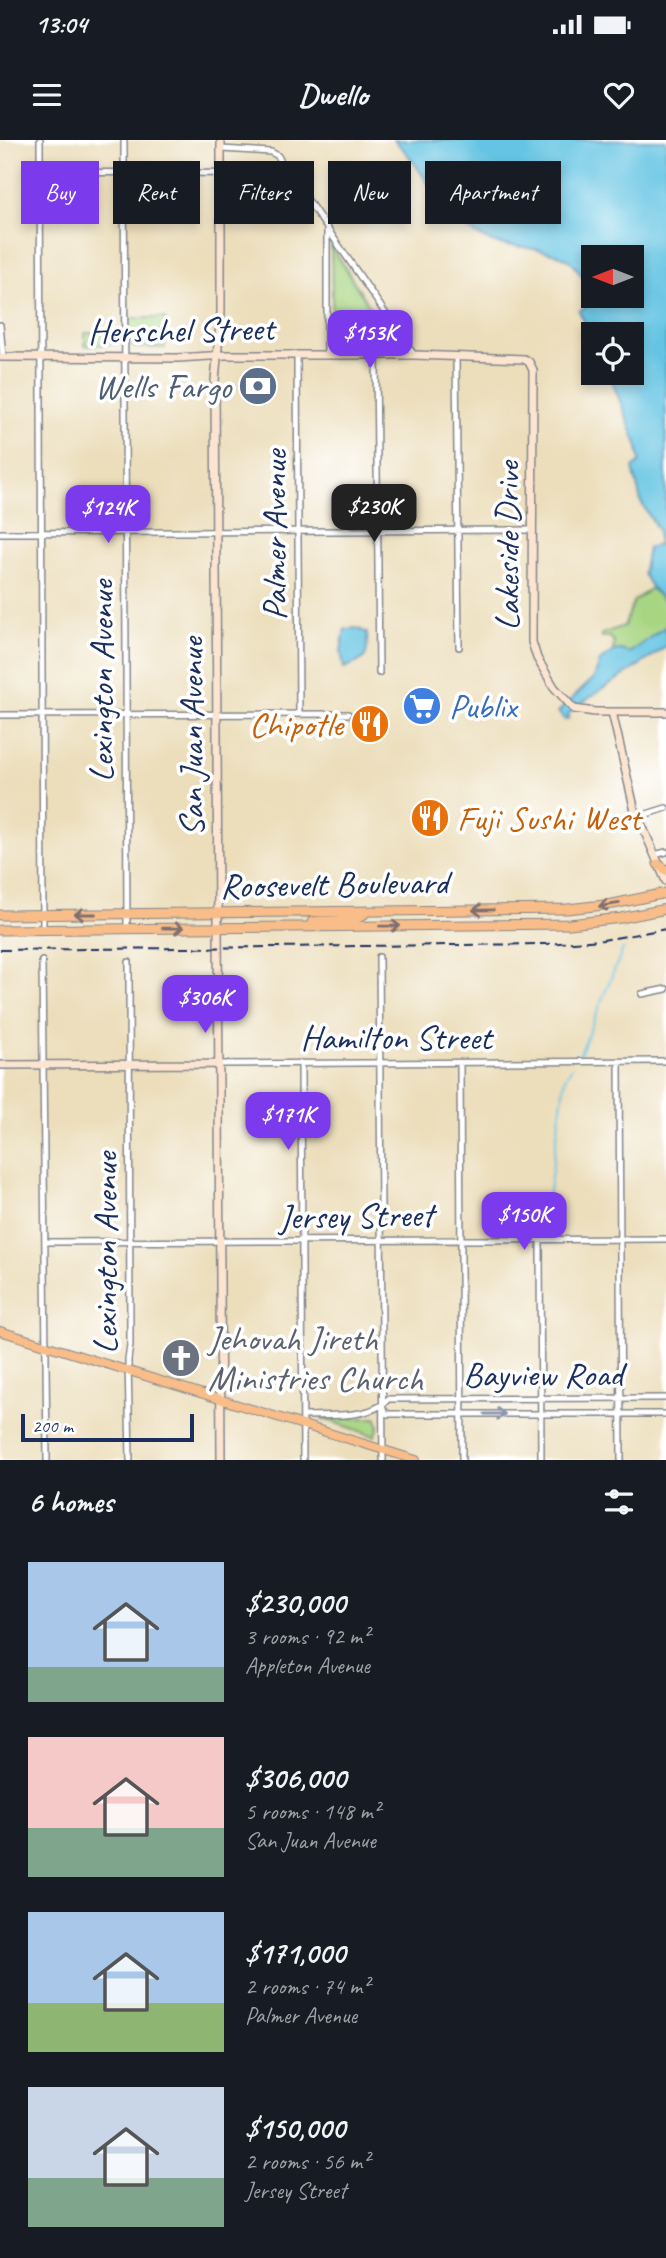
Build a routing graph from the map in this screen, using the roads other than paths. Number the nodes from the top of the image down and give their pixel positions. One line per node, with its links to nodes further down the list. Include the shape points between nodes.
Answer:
1 (40, 140): 5 (street)
2 (124, 140): 6 (street, Lexington Avenue)
3 (221, 140): 4 (main road, San Juan Avenue)
4 (221, 149): 7 (main road, San Juan Avenue); 8 (street, via 271,152)
5 (40, 161)
6 (124, 161)
7 (221, 161)
8 (281, 161)
9 (314, 210): 13 (street)
10 (40, 224): 22 (street)
11 (124, 224): 23 (street, Lexington Avenue)
12 (221, 224): 18 (main road, San Juan Avenue)
13 (327, 231): 16 (street); 17 (street)
14 (0, 325): 20 (street)
15 (297, 355): 16 (main road, Herschel Street); 18 (main road, Herschel Street); 27 (street, Palmer Avenue)
16 (327, 355): 19 (main road, Herschel Street)
17 (414, 355): 19 (main road, Herschel Street); 21 (main road, Herschel Street)
18 (216, 356): 23 (main road, Herschel Street); 30 (main road, San Juan Avenue)
19 (376, 356): 28 (street)
20 (2, 357): 22 (main road, Herschel Street)
21 (456, 357): 24 (main road, Herschel Street); 25 (street)
22 (40, 358): 23 (main road, Herschel Street); 32 (street)
23 (124, 358): 29 (street, Lexington Avenue)
24 (529, 362): 26 (main road, Lakeside Drive, via 533,370)
25 (456, 530): 26 (street); 28 (street); 33 (street)
26 (533, 530): 35 (main road, Lakeside Drive, via 533,649 554,687 574,709)
27 (298, 531): 28 (street); 30 (street); 38 (street, Palmer Avenue)
28 (377, 531): 34 (street)
29 (125, 532): 30 (street); 32 (street); 42 (street, Lexington Avenue)
30 (216, 532): 37 (main road, San Juan Avenue)
31 (0, 533): 32 (street)
32 (41, 533): 41 (street)
33 (459, 647)
34 (379, 673)
35 (612, 712): 36 (main road, Lakeside Drive); 44 (main road)
36 (666, 712)
37 (217, 714): 38 (street); 42 (street); 52 (main road, San Juan Avenue)
38 (299, 714): 39 (street)
39 (348, 714)
40 (0, 715): 41 (street)
41 (42, 715): 42 (street); 53 (street)
42 (126, 715): 54 (street, Lexington Avenue)
43 (666, 808): 44 (street)
44 (637, 817): 46 (main road)
45 (666, 852): 46 (street)
46 (659, 863): 47 (main road)
47 (666, 881)
48 (666, 892): 49 (highway, Roosevelt Boulevard, one-way to 49, via 594,907)
49 (551, 909): 51 (highway, Roosevelt Boulevard, one-way to 51); 56 (highway, via 544,917); 57 (highway)
50 (666, 909): 57 (highway, Roosevelt Boulevard)
51 (367, 911): 52 (highway, Roosevelt Boulevard); 58 (highway, via 356,919 322,920)
52 (218, 913): 54 (highway, Roosevelt Boulevard); 59 (main road, San Juan Avenue)
53 (44, 914): 54 (highway, Roosevelt Boulevard, one-way to 53); 55 (highway, Roosevelt Boulevard); 60 (street)
54 (127, 914): 61 (street, Lexington Avenue)
55 (0, 915)
56 (517, 924): 57 (highway, Roosevelt Boulevard); 58 (highway, Roosevelt Boulevard, one-way to 56)
57 (570, 924)
58 (305, 927): 59 (highway, Roosevelt Boulevard)
59 (218, 928): 61 (highway, Roosevelt Boulevard, one-way to 59); 73 (main road, San Juan Avenue)
60 (43, 929): 61 (highway, Roosevelt Boulevard); 62 (highway, Roosevelt Boulevard)
61 (127, 929)
62 (0, 930)
63 (379, 957): 71 (street)
64 (42, 961): 75 (street)
65 (129, 962): 76 (street, Lexington Avenue)
66 (666, 989): 67 (street)
67 (642, 994)
68 (666, 1061): 69 (street, Hamilton Street)
69 (619, 1062): 72 (street, Hamilton Street); 77 (street)
70 (301, 1063): 71 (street, Hamilton Street); 73 (street, Hamilton Street); 84 (street)
71 (380, 1063): 72 (street, Hamilton Street); 81 (street)
72 (460, 1063): 78 (street)
73 (219, 1064): 76 (main road, Hamilton Street); 83 (main road, San Juan Avenue)
74 (0, 1065): 75 (main road, Hamilton Street)
75 (43, 1065): 76 (main road, Hamilton Street); 82 (street)
76 (129, 1065): 85 (street, Lexington Avenue)
77 (620, 1238): 79 (street, Jersey Street); 80 (street, Jersey Street); 90 (street)
78 (461, 1239): 79 (street, Jersey Street); 81 (street, Jersey Street); 89 (street)
79 (541, 1239): 93 (street)
80 (666, 1239)
81 (382, 1240): 84 (street, Jersey Street); 94 (street)
82 (46, 1241): 85 (street, Jersey Street); 87 (street)
83 (220, 1241): 84 (street, Jersey Street); 85 (street, Jersey Street); 92 (main road, San Juan Avenue)
84 (302, 1241): 99 (street)
85 (129, 1242): 88 (street, Lexington Avenue)
86 (0, 1331): 87 (main road)
87 (47, 1345): 88 (main road); 101 (street)
88 (130, 1371): 92 (main road); 102 (street, Lexington Avenue)
89 (461, 1398): 93 (street, Bayview Road); 94 (street, Bayview Road, via 388,1399); 97 (street)
90 (620, 1398): 91 (street, Bayview Road); 93 (street, Bayview Road); 98 (street)
91 (666, 1398)
92 (221, 1399): 99 (main road); 103 (main road, San Juan Avenue)
93 (541, 1399): 95 (street)
94 (382, 1407): 97 (street, Bayview Road, via 387,1414); 99 (street, Bayview Road); 100 (street)
95 (541, 1413): 97 (street, Bayview Road, one-way to 95); 98 (street, Bayview Road); 108 (street)
96 (666, 1413): 98 (street, Bayview Road)
97 (461, 1414): 107 (street)
98 (620, 1414): 109 (street)
99 (303, 1420): 100 (main road); 104 (street)
100 (383, 1450): 105 (street); 106 (main road)
101 (47, 1460)
102 (130, 1460)
103 (221, 1460)
104 (303, 1460)
105 (383, 1460)
106 (416, 1460)
107 (462, 1460)
108 (541, 1460)
109 (621, 1460)

